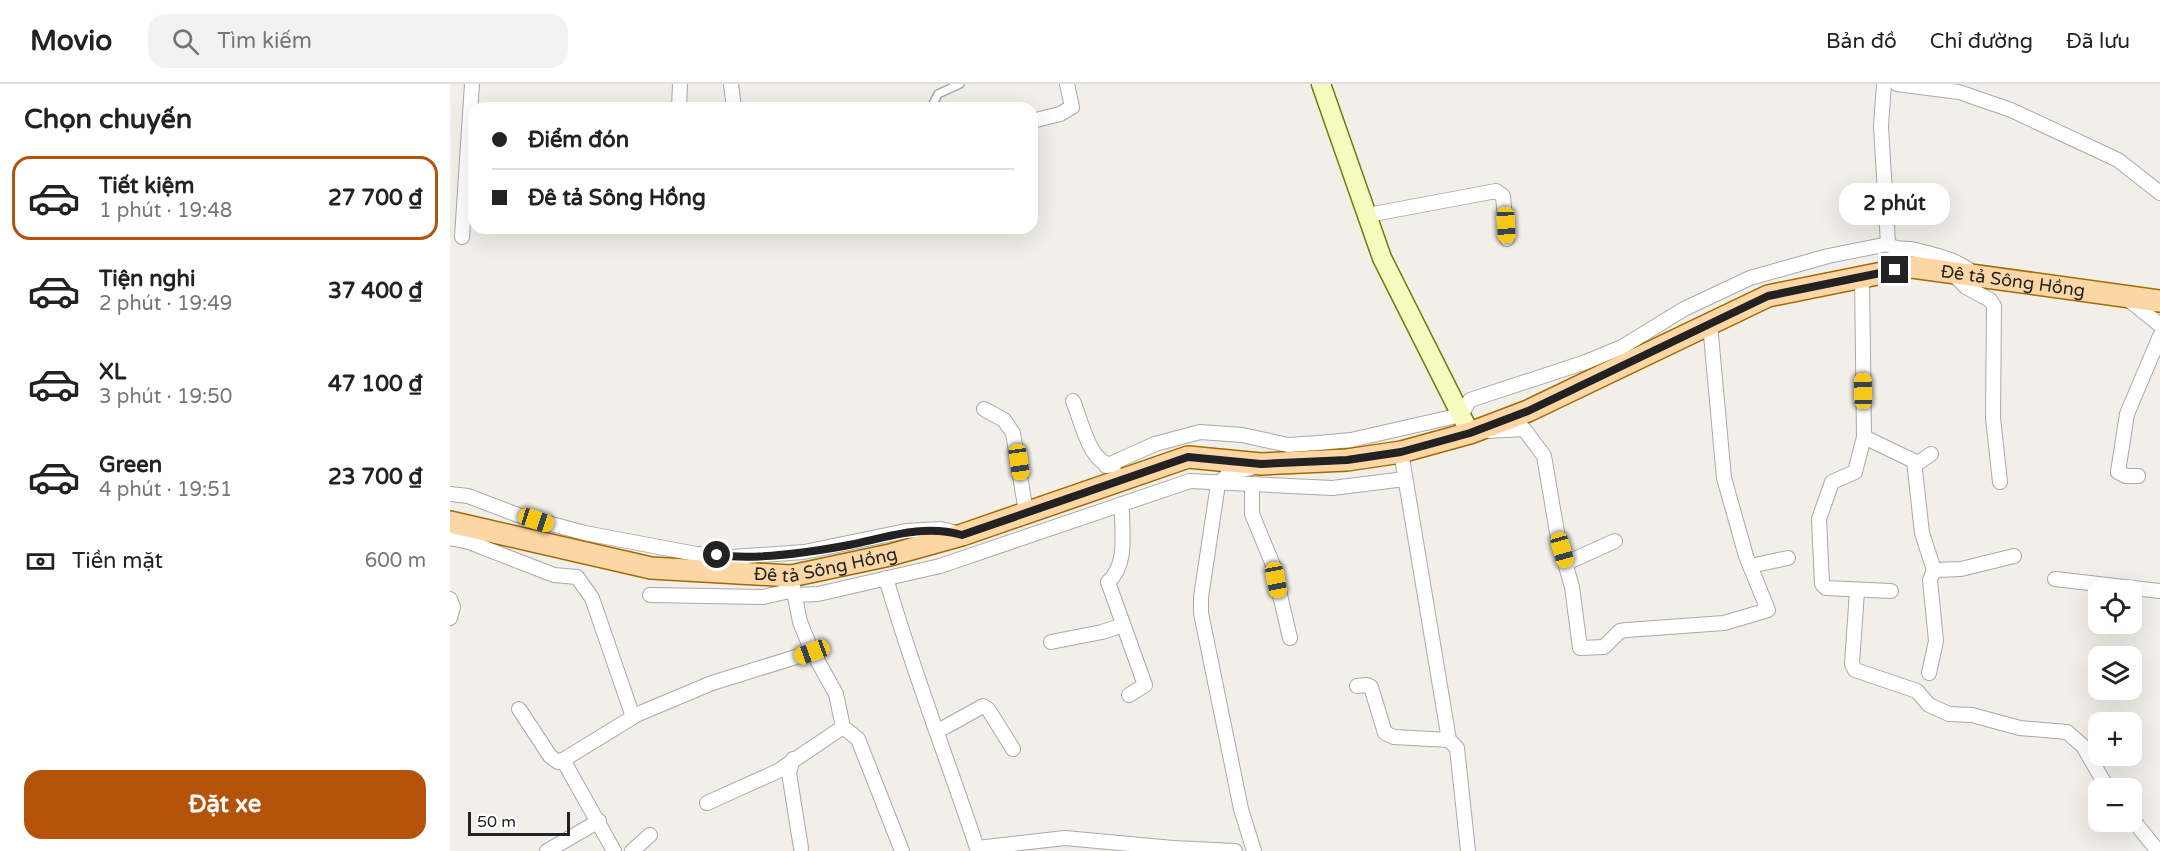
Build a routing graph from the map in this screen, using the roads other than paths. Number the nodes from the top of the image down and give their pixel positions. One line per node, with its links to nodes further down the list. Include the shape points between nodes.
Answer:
1 (472, 84): 9 (street)
2 (680, 84): 10 (street)
3 (731, 84): 11 (street)
4 (960, 84): 12 (lane, via 938,94)
5 (1067, 84): 13 (street, via 1072,107)
6 (1321, 84): 16 (street)
7 (1884, 84): 19 (street, via 1881,126)
8 (1897, 84): 15 (street, via 1959,92 2011,110 2118,160)
9 (471, 102)
10 (678, 102)
11 (733, 102)
12 (935, 102)
13 (1038, 120)
14 (468, 145): 17 (street)
15 (2160, 193)
16 (1368, 215): 18 (street, via 1496,191 1503,196); 30 (street, via 1382,258)
17 (462, 237)
18 (1507, 239)
19 (1888, 244): 21 (street, via 1958,263); 30 (street, via 1828,256 1740,282 1586,362 1470,400)
20 (1951, 272): 21 (main road, Đê tả Sông Hồng); 22 (main road, Đê tả Sông Hồng, via 1912,267); 42 (street, via 1994,306 1993,418)
21 (1974, 275): 23 (main road, Đê tả Sông Hồng)
22 (1862, 277): 25 (main road, Đê tả Sông Hồng, via 1768,296); 31 (street)
23 (2123, 295): 24 (main road, Đê tả Sông Hồng); 26 (street)
24 (2160, 301)
25 (1710, 324): 30 (main road, Đê tả Sông Hồng, via 1528,411); 56 (street, via 1724,478)
26 (2160, 325)
27 (2160, 336): 40 (street, via 2127,414 2123,433 2118,472)
28 (1073, 401): 38 (street, via 1091,450)
29 (984, 410): 47 (street, via 1004,420 1013,433)
30 (1466, 424): 32 (street); 33 (main road, Đê tả Sông Hồng); 55 (street, via 1524,429 1532,437 1544,456)
31 (1864, 437): 35 (street); 62 (street, via 1855,472 1832,482 1819,519 1823,587)
32 (1288, 445): 36 (street); 38 (street, via 1242,435 1200,432 1155,444)
33 (1401, 452): 36 (main road, Đê tả Sông Hồng); 41 (street)
34 (1931, 454): 35 (street, via 1918,463)
35 (1914, 461): 57 (street, via 1922,533)
36 (1322, 462): 37 (main road, Đê tả Sông Hồng)
37 (1261, 464): 39 (main road, Đê tả Sông Hồng, via 1188,457); 43 (street, via 1231,472)
38 (1106, 466): 39 (street)
39 (1149, 470): 47 (main road, Đê tả Sông Hồng)
40 (2138, 476)
41 (1405, 479): 44 (street, via 1332,488); 79 (street)
42 (2000, 482)
43 (1218, 484): 44 (street); 46 (street, via 1190,481); 95 (street, via 1203,578 1202,613 1241,809)
44 (1252, 486): 69 (street, via 1252,514 1273,565)
45 (450, 494): 52 (street, via 468,495 553,526)
46 (1122, 504): 59 (street, via 940,566); 68 (street, via 1120,566 1108,582)
47 (1026, 512): 49 (main road, Đê tả Sông Hồng)
48 (450, 522): 58 (main road, Đê tả Sông Hồng, via 651,568)
49 (962, 535): 52 (street, via 941,529 906,531 804,552 732,557); 61 (main road, Đê tả Sông Hồng)
50 (450, 538): 76 (street, via 554,575 577,577 584,583)
51 (1615, 541): 55 (street)
52 (696, 554): 58 (street)
53 (2014, 556): 57 (street, via 1961,569)
54 (1788, 558): 56 (street)
55 (1566, 563): 56 (street, via 1579,645 1584,650 1608,646 1620,631 1724,623 1767,610)
56 (1750, 566)
57 (1934, 570): 72 (street, via 1930,580 1936,641)
58 (727, 572): 61 (main road, Đê tả Sông Hồng)
59 (886, 578): 61 (street, via 818,594); 78 (street, via 902,635)
60 (2055, 579): 64 (street)
61 (793, 587): 65 (street, via 763,597); 71 (street)
62 (1857, 591): 63 (street); 83 (street, via 1852,664 1855,670 1917,691 1929,705 1948,714 1972,715 2020,728 2067,732 2083,746)
63 (1891, 591)
64 (2160, 591)
65 (650, 595)
66 (450, 599): 67 (street)
67 (450, 618)
68 (1123, 624): 70 (street); 74 (street, via 1145,685)
69 (1290, 638)
70 (1051, 642)
71 (812, 652): 76 (street, via 712,682); 77 (street, via 836,694)
72 (1929, 673)
73 (1357, 686): 79 (street, via 1371,687 1385,733)
74 (1129, 695)
75 (519, 709): 82 (street, via 550,756 558,762)
76 (633, 717): 82 (street)
77 (843, 727): 81 (street); 93 (street, via 858,739)
78 (938, 731): 80 (street, via 983,706); 89 (street)
79 (1449, 740): 96 (street, via 1457,748)
80 (1013, 749)
81 (793, 759): 84 (street, via 778,771); 88 (street, via 789,773)
82 (563, 760): 85 (street)
83 (2102, 778)
84 (707, 803)
85 (599, 821): 90 (street); 91 (street)
86 (2142, 831): 97 (street)
87 (650, 835): 92 (street)
88 (801, 848)
89 (977, 850): 94 (street, via 1065,838)
90 (547, 851)
91 (614, 851)
92 (632, 851)
93 (902, 851)
94 (1235, 851)
95 (1254, 851)
96 (1468, 851)
97 (2158, 851)

